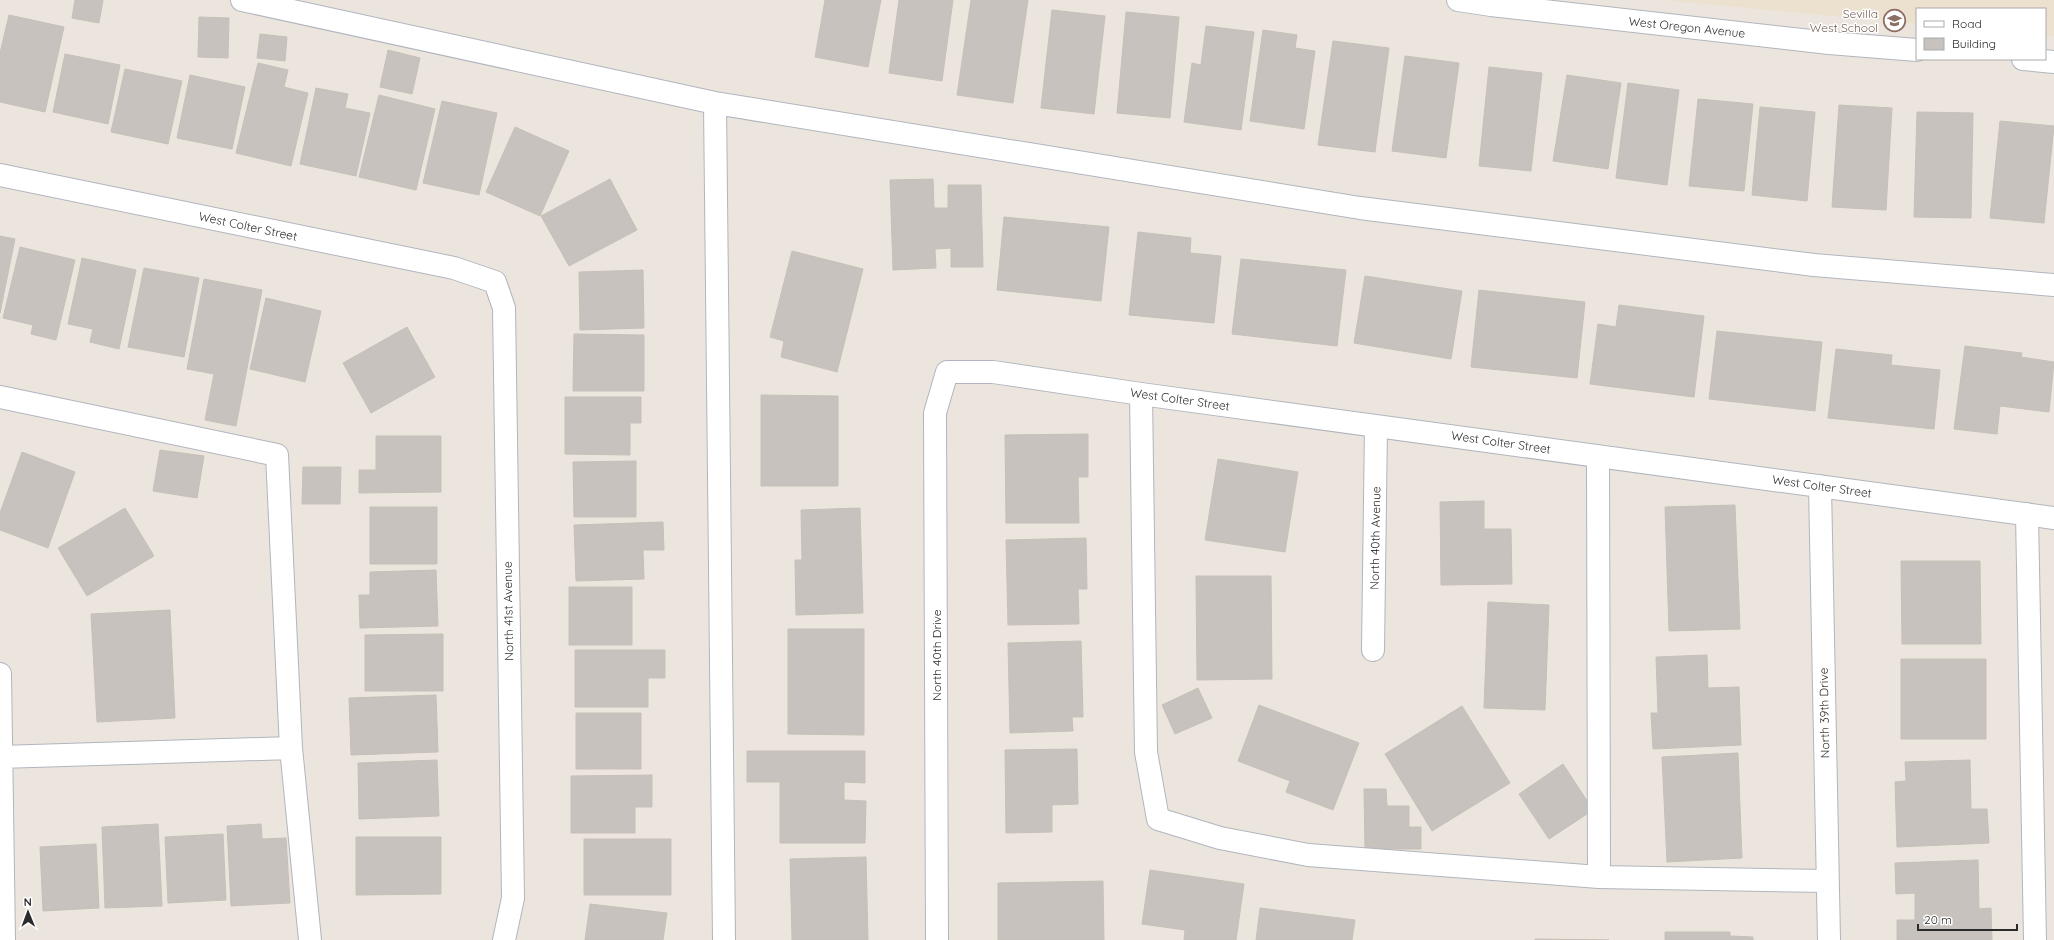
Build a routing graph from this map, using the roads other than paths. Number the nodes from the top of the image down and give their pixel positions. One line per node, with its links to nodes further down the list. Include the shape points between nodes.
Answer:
1 (242, 0): 7 (street)
2 (1458, 0): 3 (street, West Oregon Avenue)
3 (1554, 6): 4 (street, West Oregon Avenue, via 1829,43)
4 (1916, 50)
5 (2033, 60): 6 (street)
6 (2054, 62)
7 (715, 103): 10 (street, via 1360,208 1814,265); 28 (street)
8 (0, 174): 9 (street, West Colter Street, via 454,268)
9 (495, 282): 27 (street, North 41st Avenue, via 504,308 513,890)
10 (2054, 285)
11 (947, 372): 12 (street, West Colter Street, via 993,372); 29 (street, North 40th Drive, via 935,412)
12 (1141, 394): 14 (street, West Colter Street); 23 (street, via 1146,752 1158,818 1220,838 1308,855)
13 (0, 397): 21 (street, via 277,455)
14 (1376, 426): 15 (street, West Colter Street); 19 (street, North 40th Avenue)
15 (1598, 456): 16 (street, West Colter Street); 23 (street)
16 (1820, 486): 17 (street, West Colter Street); 24 (street, North 39th Drive)
17 (2027, 514): 18 (street, West Colter Street); 31 (street)
18 (2054, 518)
19 (1373, 650)
20 (0, 674): 22 (street)
21 (291, 748): 22 (street); 26 (street)
22 (1, 757): 25 (street)
23 (1599, 878): 24 (street)
24 (1828, 881): 30 (street, North 39th Drive)
25 (4, 940)
26 (310, 940)
27 (504, 940)
28 (724, 940)
29 (937, 940)
30 (1828, 940)
31 (2036, 940)

